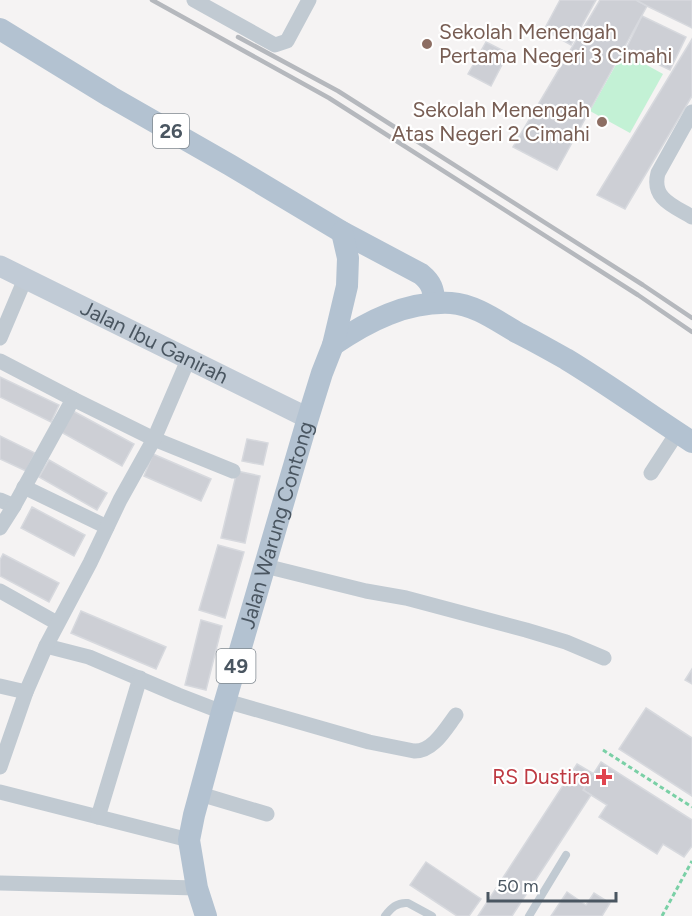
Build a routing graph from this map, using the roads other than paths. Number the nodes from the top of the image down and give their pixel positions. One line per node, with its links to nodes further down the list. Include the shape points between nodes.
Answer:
1 (194, 0): 2 (street, via 275,45 287,41)
2 (309, 0)
3 (0, 29): 6 (main road, 26)
4 (692, 112): 5 (street, via 656,180 662,198)
5 (692, 217)
6 (342, 232): 9 (main road, 26, via 421,274 430,281); 11 (main road, Jalan Warung Contong / 49, via 348,258 347,286)
7 (0, 266): 8 (main road, Jalan Ibu Ganirah)
8 (26, 279): 10 (street); 12 (main road, Jalan Ibu Ganirah)
9 (435, 303): 11 (main road, via 379,318); 16 (main road, via 472,307 566,359)
10 (0, 338)
11 (333, 345): 15 (main road, Jalan Warung Contong / 49)
12 (188, 360): 15 (main road, Jalan Ibu Ganirah); 17 (street)
13 (0, 361): 14 (street)
14 (73, 399): 17 (street); 20 (street)
15 (308, 418): 24 (main road, Jalan Warung Contong / 49)
16 (685, 438): 19 (street)
17 (154, 439): 18 (street); 22 (street)
18 (233, 471)
19 (651, 473)
20 (24, 487): 21 (street); 22 (street)
21 (7, 503): 23 (street)
22 (107, 527): 26 (street)
23 (0, 528)
24 (265, 566): 28 (street, via 526,630); 32 (main road, Jalan Warung Contong / 49)
25 (0, 591): 26 (street)
26 (57, 623): 27 (street)
27 (46, 646): 29 (street, via 88,657); 31 (street)
28 (604, 658)
29 (140, 678): 32 (street, via 178,695); 38 (street)
30 (0, 686): 31 (street)
31 (26, 692): 34 (street)
32 (224, 707): 33 (street, via 414,751 426,749); 36 (main road, Jalan Warung Contong / 49)
33 (456, 715)
34 (0, 767)
35 (0, 792): 38 (street)
36 (200, 794): 37 (street); 39 (main road, Jalan Warung Contong / 49)
37 (267, 814)
38 (98, 818): 39 (street)
39 (189, 840): 42 (main road, Jalan Warung Contong / 49)
40 (566, 855): 46 (lane)
41 (0, 882): 42 (street)
42 (197, 888): 43 (main road, Jalan Warung Contong / 49)
43 (206, 916)
44 (385, 916): 45 (lane, via 394,906 408,903)
45 (432, 916)
46 (529, 916)

